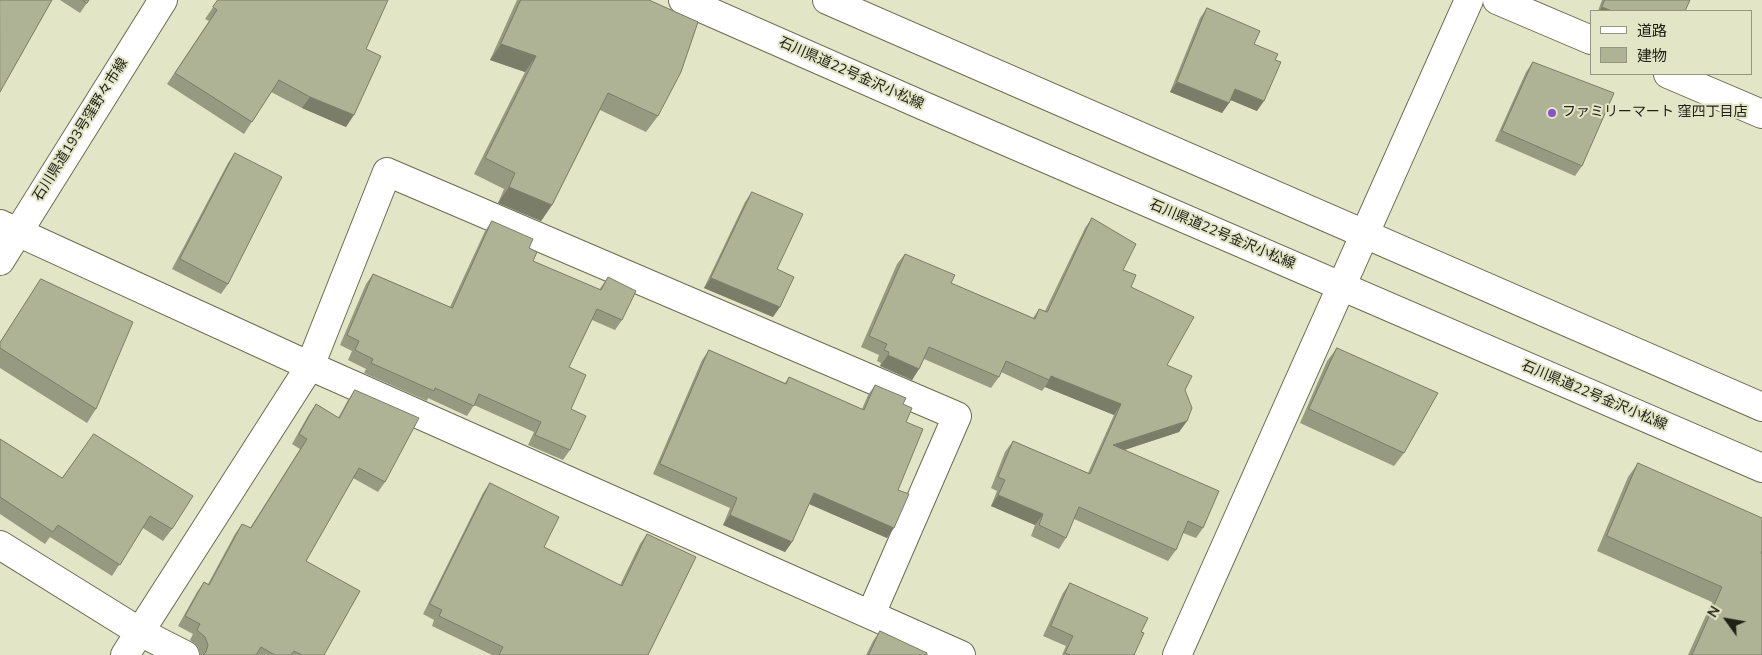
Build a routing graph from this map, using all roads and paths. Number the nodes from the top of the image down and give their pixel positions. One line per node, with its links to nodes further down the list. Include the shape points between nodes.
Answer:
1 (163, 0): 9 (street, 石川県道193号窪野々市線)
2 (683, 0): 12 (street, 石川県道22号金沢小松線)
3 (827, 0): 10 (street)
4 (1469, 0): 10 (street)
5 (1497, 0): 6 (street)
6 (1590, 40)
7 (1670, 75): 8 (street)
8 (1762, 114)
9 (9, 229): 11 (street, 石川県道193号窪野々市線); 13 (street)
10 (1365, 234): 12 (street); 14 (street)
11 (0, 260)
12 (1342, 285): 15 (street, 石川県道22号金沢小松線); 22 (street)
13 (310, 366): 17 (street); 17 (street, via 387,172 957,416); 18 (street)
14 (1762, 407)
15 (1762, 468)
16 (0, 545): 18 (street)
17 (871, 614): 21 (street)
18 (140, 632): 19 (street); 20 (street)
19 (126, 655)
20 (186, 655)
21 (961, 655)
22 (1177, 655)

